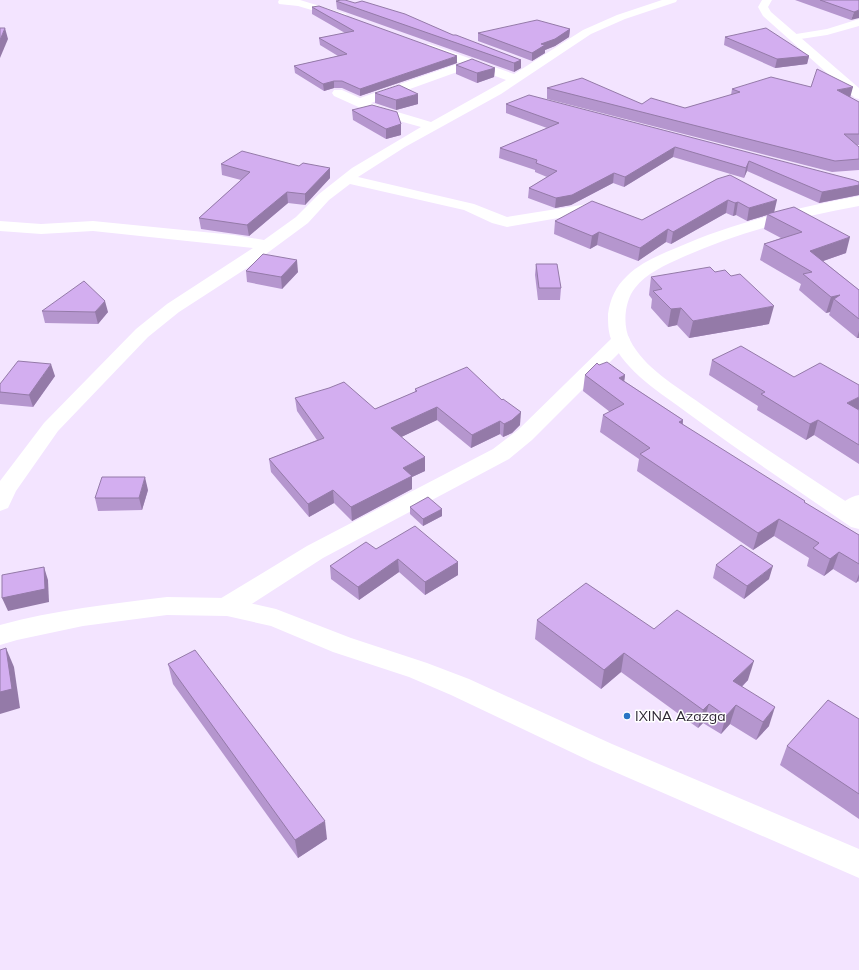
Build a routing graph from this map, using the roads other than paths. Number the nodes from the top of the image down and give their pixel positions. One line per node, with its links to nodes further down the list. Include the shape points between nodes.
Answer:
1 (672, 0): 9 (street, via 621,16 587,32 525,65)
2 (767, 0): 6 (street, via 763,7 767,14)
3 (283, 2): 4 (street, via 316,7)
4 (351, 19)
5 (859, 22): 6 (street, via 819,35)
6 (794, 37): 12 (street)
7 (416, 42): 8 (street)
8 (471, 63): 9 (street); 14 (street)
9 (515, 79): 10 (street)
10 (497, 91): 13 (street); 15 (street)
11 (338, 93): 14 (street)
12 (859, 95)
13 (515, 96)
14 (359, 104): 15 (street)
15 (431, 126): 16 (street)
16 (347, 179): 18 (street, via 469,207 507,222); 20 (street, via 324,197 302,220)
17 (859, 202): 21 (street, via 767,220 687,249 654,264 626,288 618,303)
18 (594, 208)
19 (0, 226): 20 (street, via 41,229 94,226)
20 (267, 245): 22 (street, via 173,308 142,333 51,427 5,490)
21 (621, 340): 23 (street, via 630,354 666,389 726,432); 24 (street, via 526,435 501,454 315,552)
22 (0, 503)
23 (855, 512)
24 (227, 606): 25 (street, via 167,606 83,617); 26 (street, via 276,618 342,645 460,686 602,753)
25 (0, 635)
26 (859, 864)

